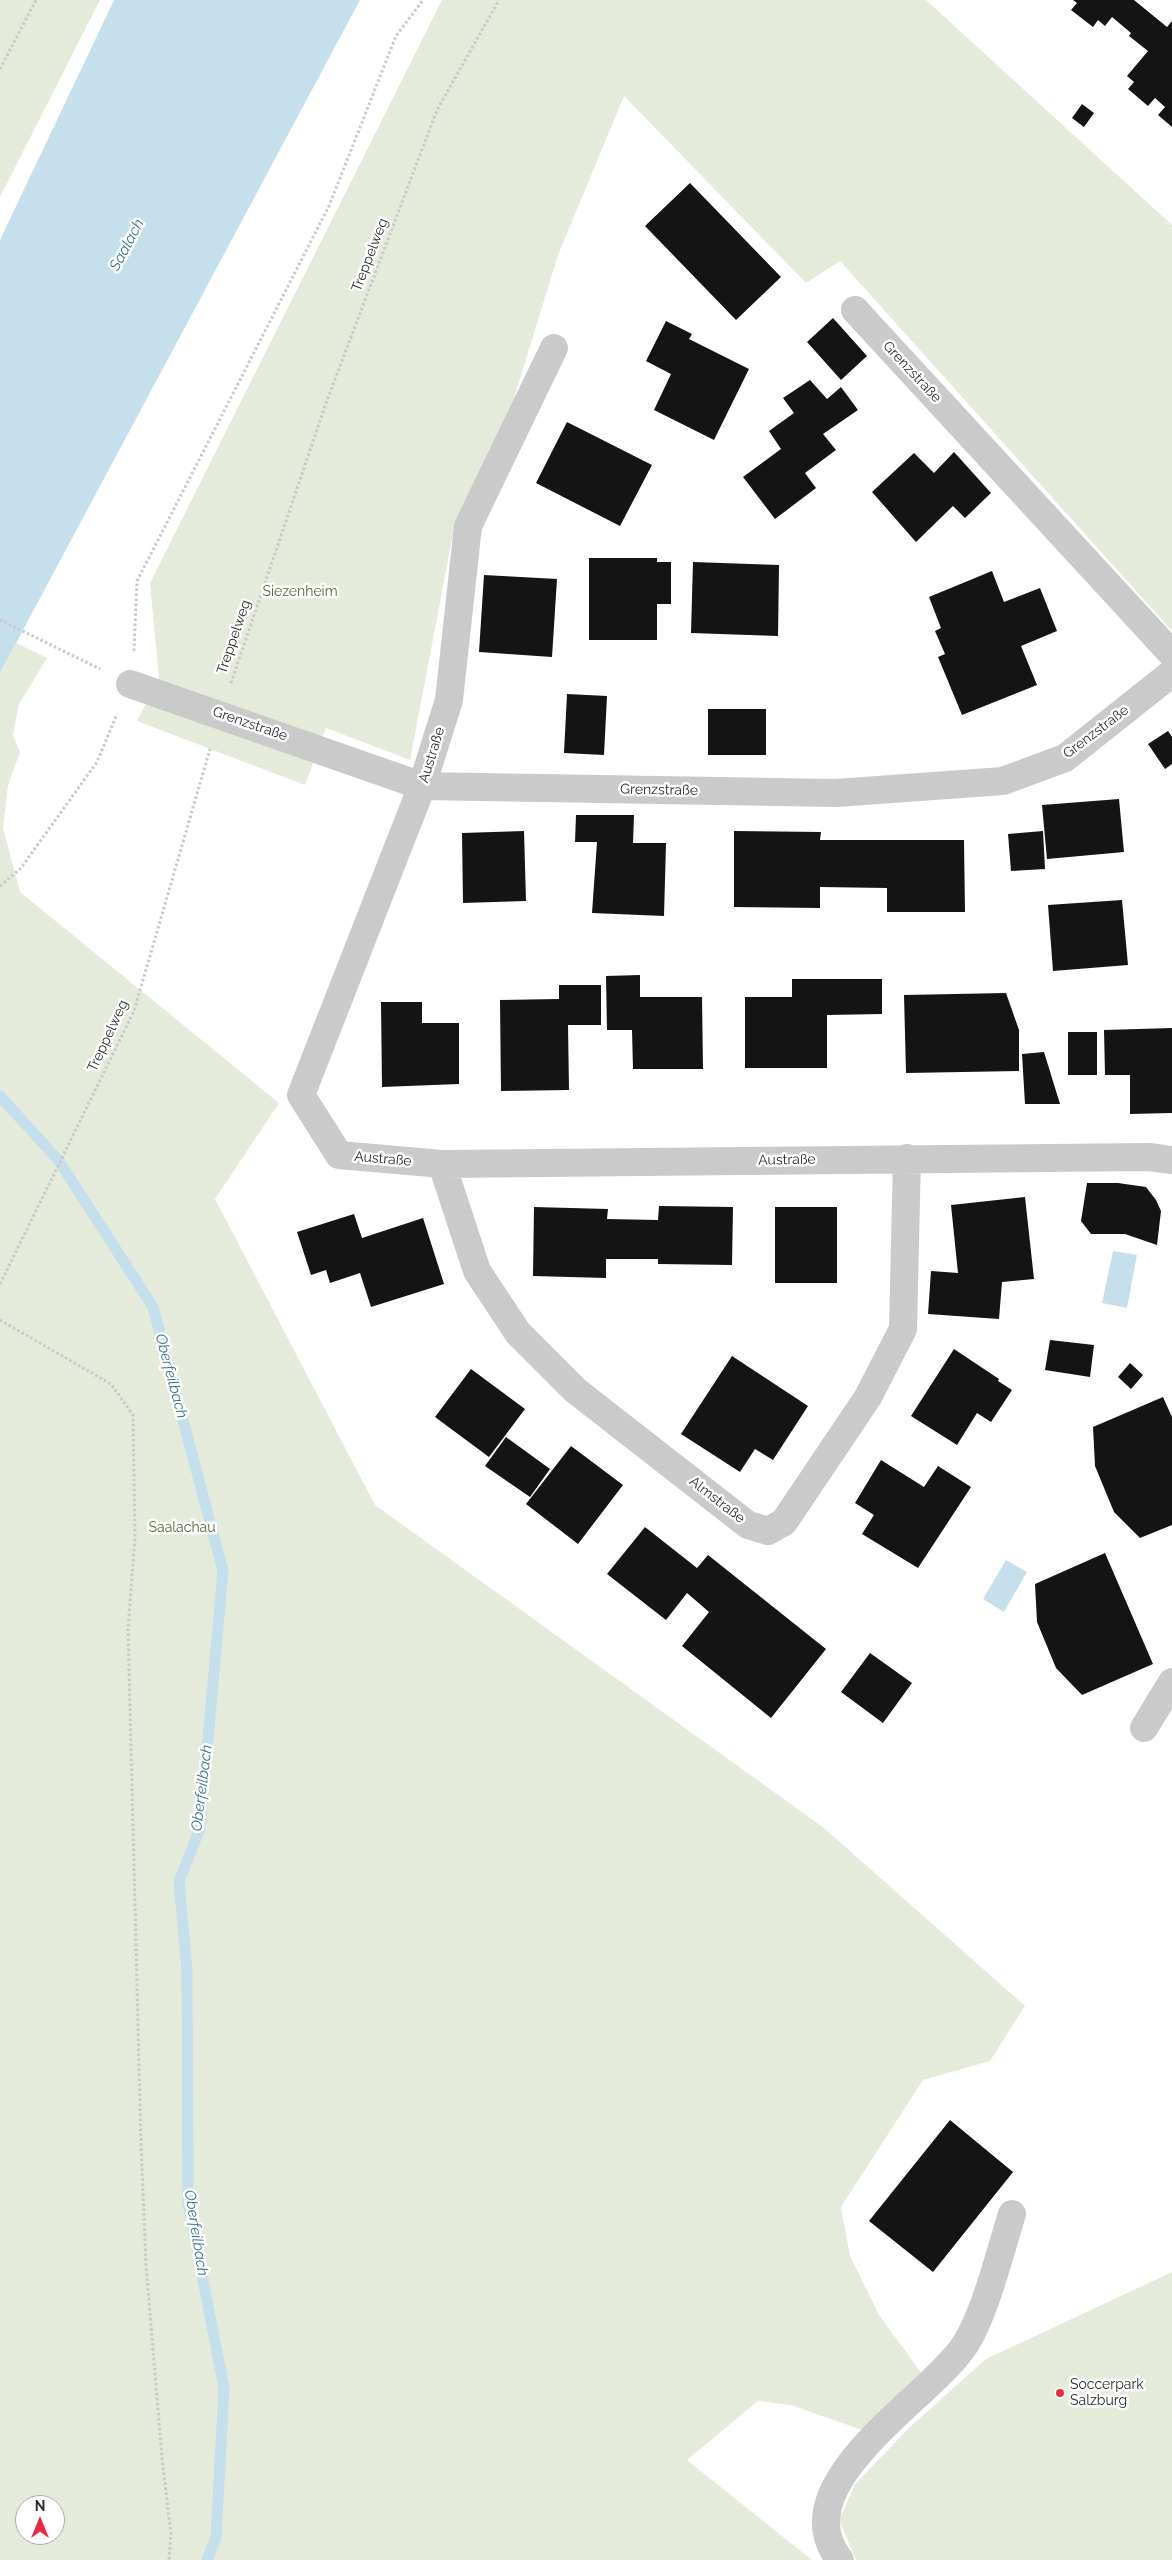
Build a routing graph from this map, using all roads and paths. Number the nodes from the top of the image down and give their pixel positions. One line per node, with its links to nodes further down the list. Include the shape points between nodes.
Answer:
1 (36, 0): 4 (path)
2 (423, 0): 11 (path, via 396,36 329,206 137,581 136,635)
3 (499, 0): 12 (path, Treppelweg, via 437,110 326,402)
4 (0, 69)
5 (855, 310): 8 (street, Grenzstraße)
6 (554, 348): 13 (street, Austraße, via 468,526 449,700)
7 (0, 620): 9 (path)
8 (1172, 654)
9 (104, 671)
10 (1172, 673): 13 (street, Grenzstraße, via 1065,758 1003,781 836,793)
11 (130, 684): 12 (street, Grenzstraße); 14 (path, via 97,762 20,868)
12 (220, 714): 13 (street, Grenzstraße); 18 (path, Treppelweg, via 134,1011)
13 (422, 786): 17 (street, Austraße, via 301,1095 339,1155)
14 (0, 886)
15 (907, 1158): 16 (street, Austraße, via 1149,1157); 17 (street, Austraße); 17 (street, Almstraße, via 903,1329 863,1405 784,1522 768,1531 748,1525 575,1390 518,1333 477,1271)
16 (1172, 1160)
17 (442, 1164)
18 (0, 1284)
19 (0, 1320): 23 (path, via 111,1384 133,1415 135,1538 128,1629 141,2144 146,2275 171,2534)
20 (1172, 1682): 21 (street)
21 (1144, 1728)
22 (1012, 2214): 24 (street, via 978,2318 963,2348 864,2447 840,2477 829,2502 826,2527 833,2551)
23 (168, 2560)
24 (840, 2560)

